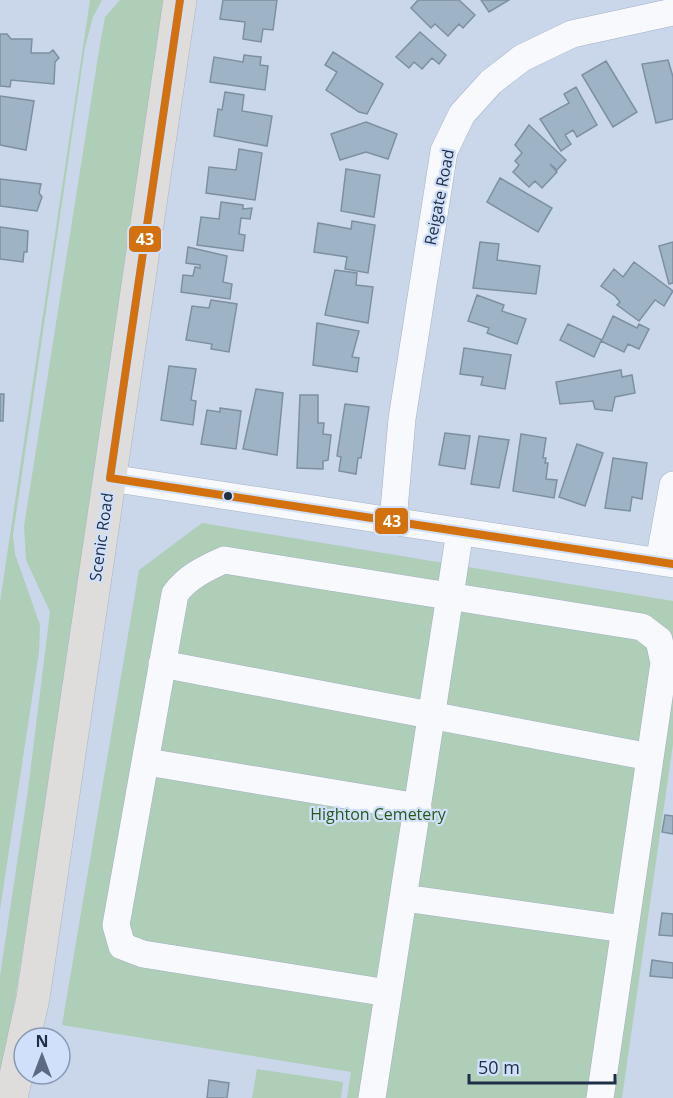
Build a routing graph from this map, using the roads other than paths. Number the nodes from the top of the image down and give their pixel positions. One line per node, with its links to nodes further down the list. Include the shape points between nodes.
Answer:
1 (180, 0): 3 (main road, Scenic Road)
2 (673, 12): 5 (street, Reigate Road, via 572,34 522,58 491,82 462,114 444,151 402,419)
3 (110, 478): 5 (street); 17 (main road, Scenic Road)
4 (673, 485): 7 (street)
5 (393, 521): 6 (street)
6 (460, 531): 7 (street); 8 (street)
7 (666, 563)
8 (450, 596): 9 (street, via 224,560 189,579 176,594); 10 (street); 11 (street, via 642,627 659,640 664,663)
9 (162, 664): 10 (street); 12 (street)
10 (432, 715): 11 (street); 13 (street)
11 (650, 757): 15 (street)
12 (147, 762): 13 (street); 16 (street, via 116,925 122,946 143,954)
13 (418, 807): 14 (street)
14 (404, 898): 15 (street); 16 (street)
15 (624, 928): 19 (street)
16 (388, 993): 18 (street)
17 (27, 1026)
18 (372, 1098)
19 (600, 1098)

